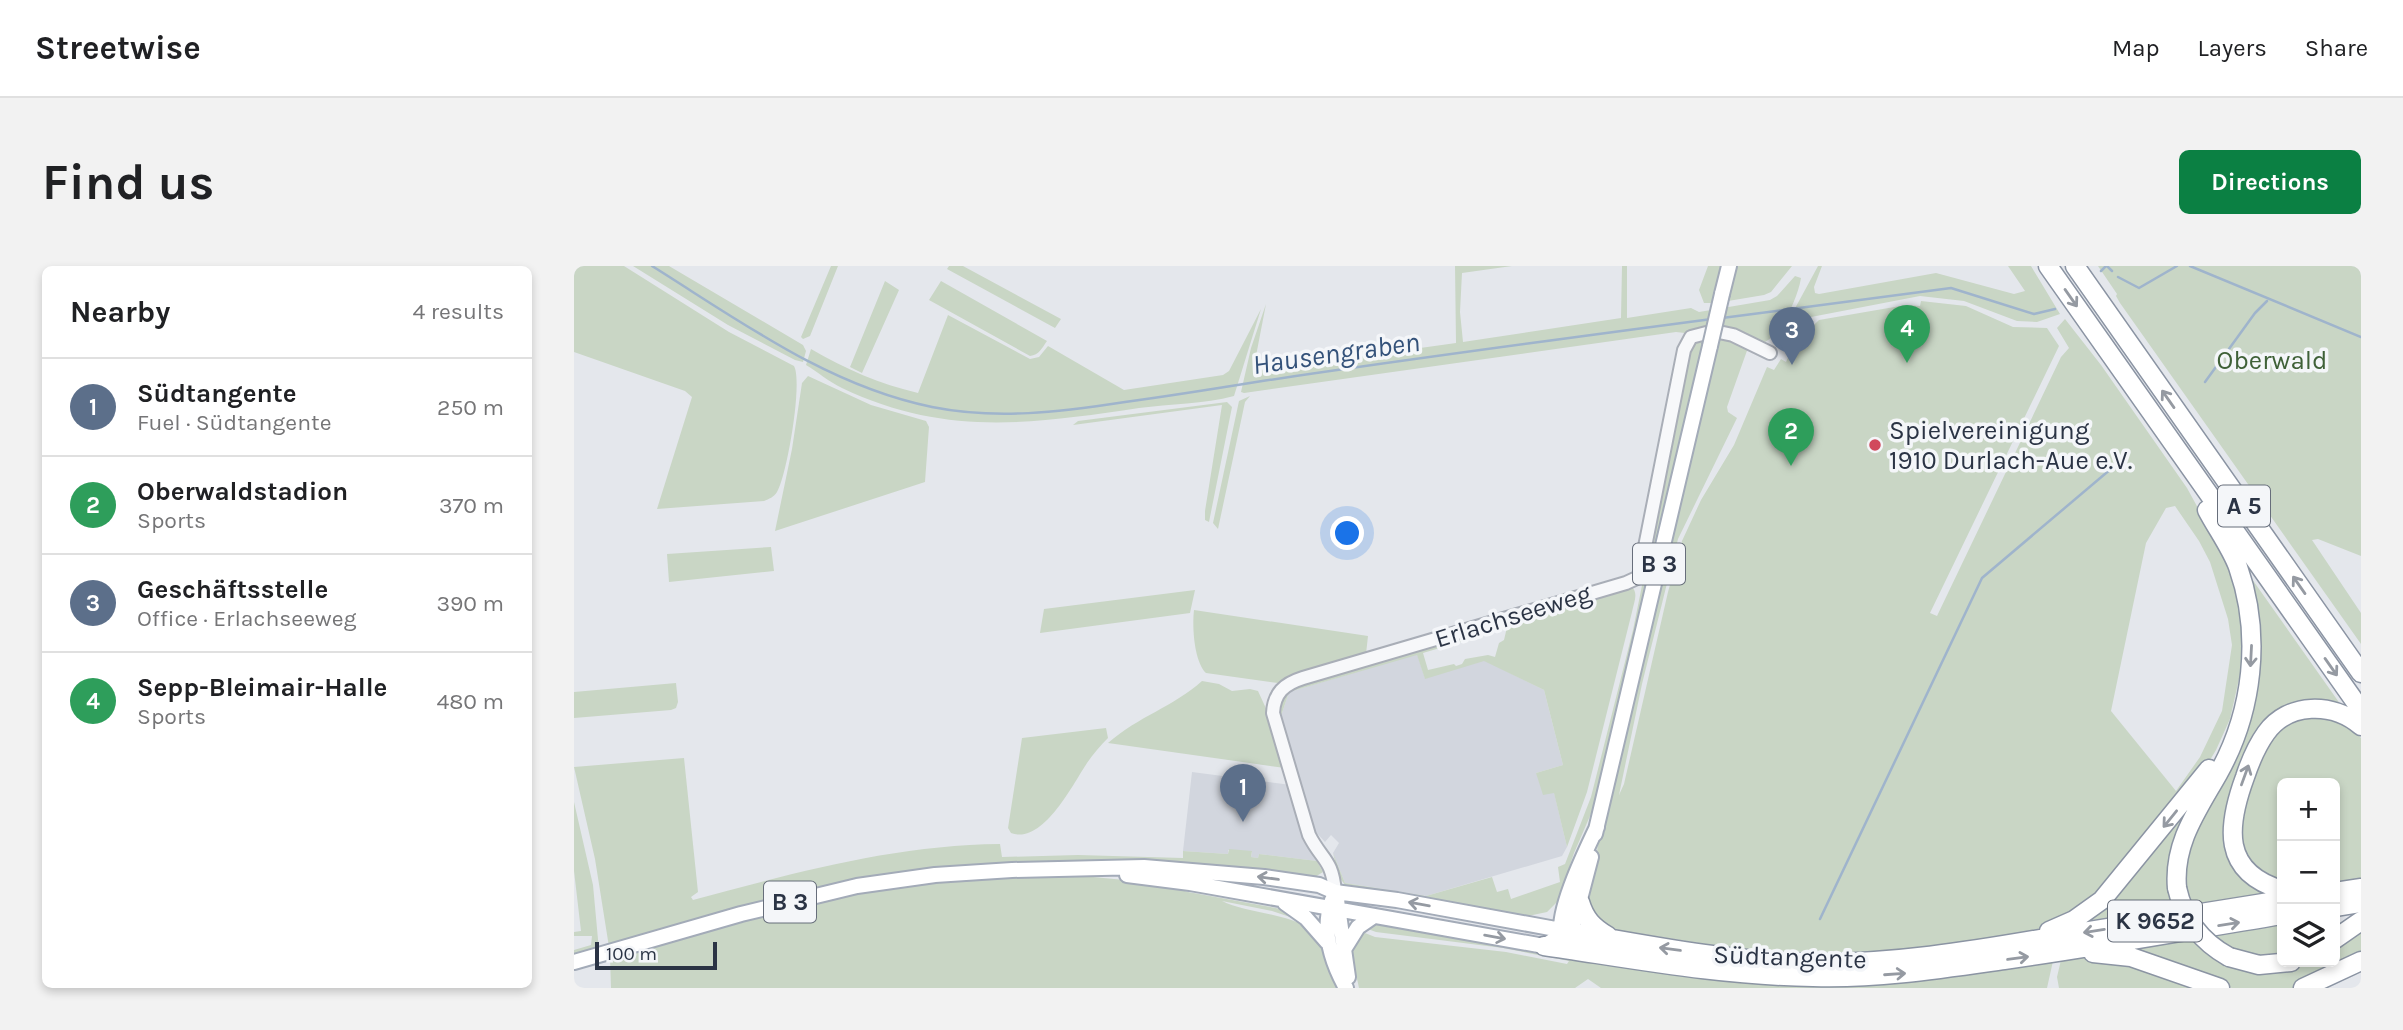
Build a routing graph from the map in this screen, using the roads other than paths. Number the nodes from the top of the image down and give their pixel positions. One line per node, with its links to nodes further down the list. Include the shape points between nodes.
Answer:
1 (1729, 266): 19 (main road, B 3, bridge, via 1597,827)
2 (2076, 268): 6 (highway, A 5, one-way to 2)
3 (2051, 270): 5 (highway, A 5, one-way to 5)
4 (1770, 353): 16 (street, Erlachseeweg, via 1714,331 1690,337 1639,577 1303,678 1286,684 1277,694 1273,713 1309,835 1329,863)
5 (2206, 492): 9 (highway, A 5, one-way to 9); 10 (highway, one-way to 10, via 2206,508 2237,565 2249,612 2251,664)
6 (2338, 641): 7 (highway, A 5); 8 (highway, A 5)
7 (2361, 661)
8 (2361, 674)
9 (2361, 710)
10 (2239, 725): 31 (highway, one-way to 31, via 2199,783 2102,900 2074,920); 38 (highway, K 9652, bridge, via 2185,834 2177,860 2177,888 2184,912 2206,941 2229,957 2259,965)
11 (2361, 726): 13 (highway, one-way to 11, via 2254,877 2232,840 2234,807 2258,746 2267,731 2298,710 2329,709)
12 (1091, 870): 16 (main road, Südtangente / B 3, one-way to 12, via 1319,885 1220,872 1144,867); 17 (main road, Südtangente / B 3); 37 (main road, Südtangente / B 3, via 983,871 866,885 741,914)
13 (2277, 888)
14 (2361, 888): 15 (highway)
15 (2340, 891)
16 (1335, 892): 22 (main road); 26 (main road, Südtangente / B 3, one-way to 16)
17 (1281, 900): 22 (main road, Südtangente / B 3); 30 (main road)
18 (2277, 901): 31 (highway, Südtangente / K 9652, one-way to 31)
19 (1573, 902): 26 (main road); 27 (main road, B 3, via 1574,922); 29 (highway, via 1590,924)
20 (2361, 903): 21 (highway)
21 (2340, 906)
22 (1334, 909): 23 (main road, Südtangente / B 3); 30 (main road, via 1326,927); 33 (main road)
23 (1374, 916): 32 (main road, Südtangente / B 3, one-way to 32); 33 (main road, via 1355,931)
24 (2277, 916): 35 (highway, Südtangente / K 9652, one-way to 24)
25 (2361, 921): 28 (highway)
26 (1529, 923): 27 (main road, Südtangente / B 3)
27 (1564, 932): 29 (highway, Südtangente / B 3); 32 (main road); 34 (highway)
28 (2340, 936)
29 (1614, 940): 31 (highway, Südtangente, one-way to 29, via 1905,958 1809,963 1724,957)
30 (1328, 942): 39 (main road)
31 (2027, 942)
32 (1544, 946): 34 (highway, Südtangente)
33 (1343, 951): 39 (main road)
34 (1576, 951): 35 (highway, Südtangente / K 9652, one-way to 35, via 1662,965 1814,978 1909,973)
35 (2065, 951): 40 (highway, via 2131,957)
36 (2361, 961): 41 (highway)
37 (574, 962)
38 (2277, 963)
39 (1349, 988)
40 (2220, 988)
41 (2304, 988)

